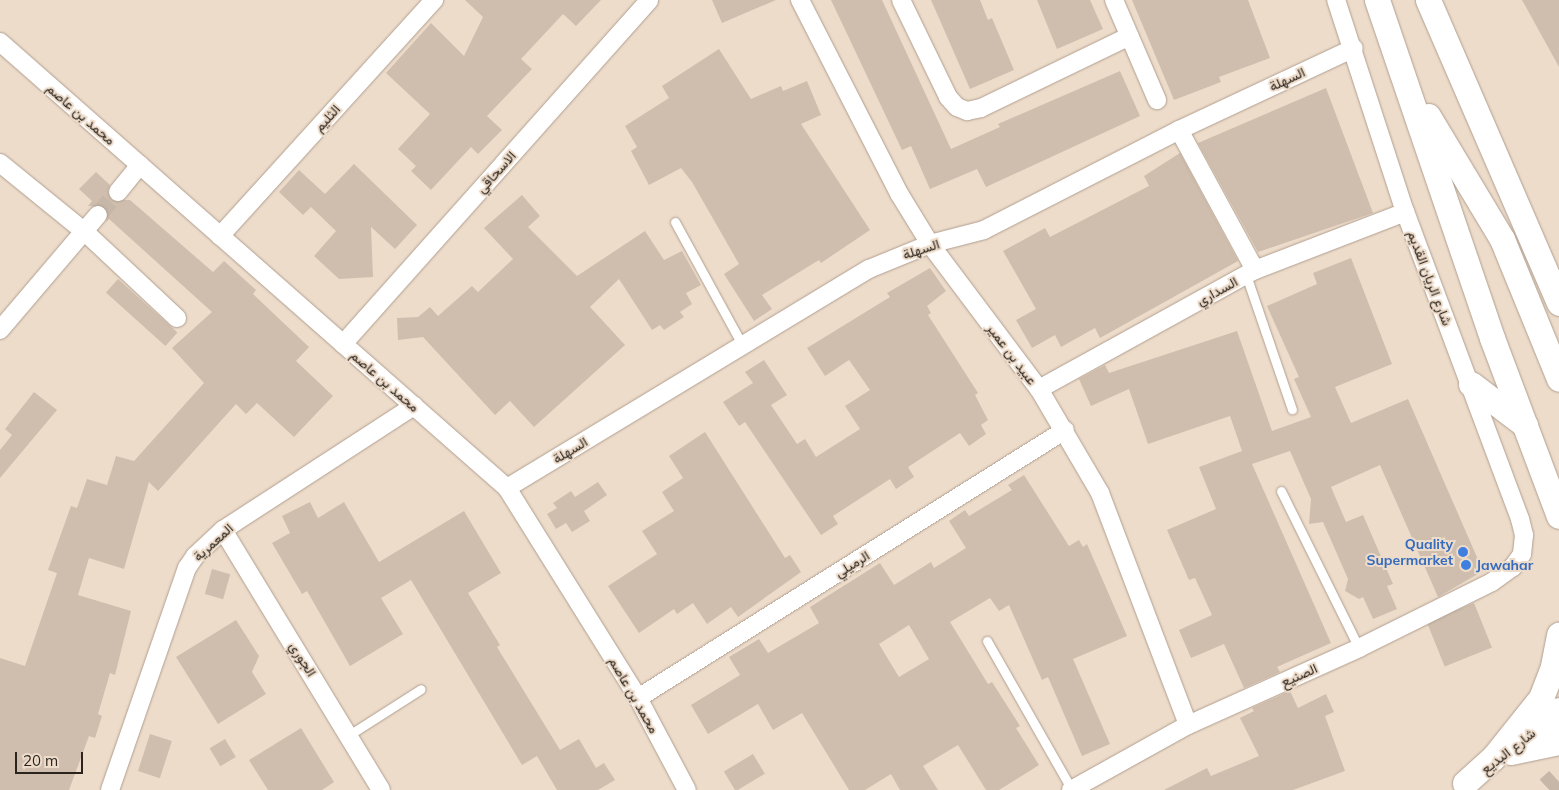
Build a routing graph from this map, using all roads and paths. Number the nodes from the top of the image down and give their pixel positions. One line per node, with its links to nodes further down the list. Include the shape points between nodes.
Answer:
1 (434, 0): 22 (street, الثليم)
2 (649, 0): 28 (street, الاسحاقي)
3 (800, 0): 23 (street, عبيد بن عمير, via 900,194)
4 (901, 0): 9 (street, via 948,97 957,107 967,111 981,108)
5 (1114, 0): 9 (street)
6 (1336, 0): 11 (street, شارع الريان القديم)
7 (1377, 0): 12 (street)
8 (1428, 0): 25 (street)
9 (1130, 36): 13 (street)
10 (0, 42): 16 (street, محمد بن عاصم)
11 (1354, 48): 14 (street, السهلة); 18 (street, شارع الريان القديم)
12 (1407, 82): 30 (street, via 1502,239); 35 (street, via 1492,338)
13 (1157, 100)
14 (1179, 130): 23 (street, السهلة, via 984,230); 24 (street)
15 (0, 163): 21 (street)
16 (140, 165): 17 (street); 22 (street, محمد بن عاصم)
17 (118, 192)
18 (1405, 212): 24 (street, السداري); 31 (street, شارع الريان القديم)
19 (98, 215): 21 (street)
20 (676, 222): 29 (lane)
21 (84, 232): 26 (street); 27 (street)
22 (220, 236): 28 (street, محمد بن عاصم)
23 (930, 244): 29 (street, السهلة, via 869,269); 32 (street, عبيد بن عمير)
24 (1250, 272): 32 (street, السداري); 34 (lane)
25 (1559, 303)
26 (177, 318)
27 (0, 330)
28 (343, 344): 33 (street, محمد بن عاصم)
29 (742, 346): 37 (street, السهلة)
30 (1559, 379)
31 (1471, 384): 35 (street); 41 (street, شارع الريان القديم, via 1520,519 1524,535)
32 (1039, 389): 36 (street, عبيد بن عمير)
33 (414, 406): 37 (street, محمد بن عاصم); 40 (street, المعمرية)
34 (1292, 409)
35 (1525, 425): 39 (street)
36 (1065, 430): 46 (street, الرميلي); 48 (street, عبيد بن عمير, via 1100,493)
37 (507, 488): 46 (street, محمد بن عاصم)
38 (1281, 491): 44 (lane)
39 (1559, 516)
40 (224, 530): 49 (street, الجوري); 53 (street, المعمرية, via 195,556 187,568)
41 (1522, 554): 44 (street, الصنيع, via 1513,567 1492,582)
42 (1559, 635): 52 (street, via 1553,666 1541,698 1493,758)
43 (987, 641): 56 (lane)
44 (1359, 648): 48 (street, الصنيع)
45 (421, 689): 49 (lane)
46 (638, 698): 55 (street, محمد بن عاصم)
47 (1559, 710): 51 (street, شارع البديع)
48 (1188, 725): 56 (street, الصنيع)
49 (349, 735): 54 (street, الجوري)
50 (1559, 741): 51 (highway)
51 (1511, 751): 52 (street, شارع البديع)
52 (1460, 787)
53 (110, 790)
54 (381, 790)
55 (687, 790)
56 (1072, 790)

